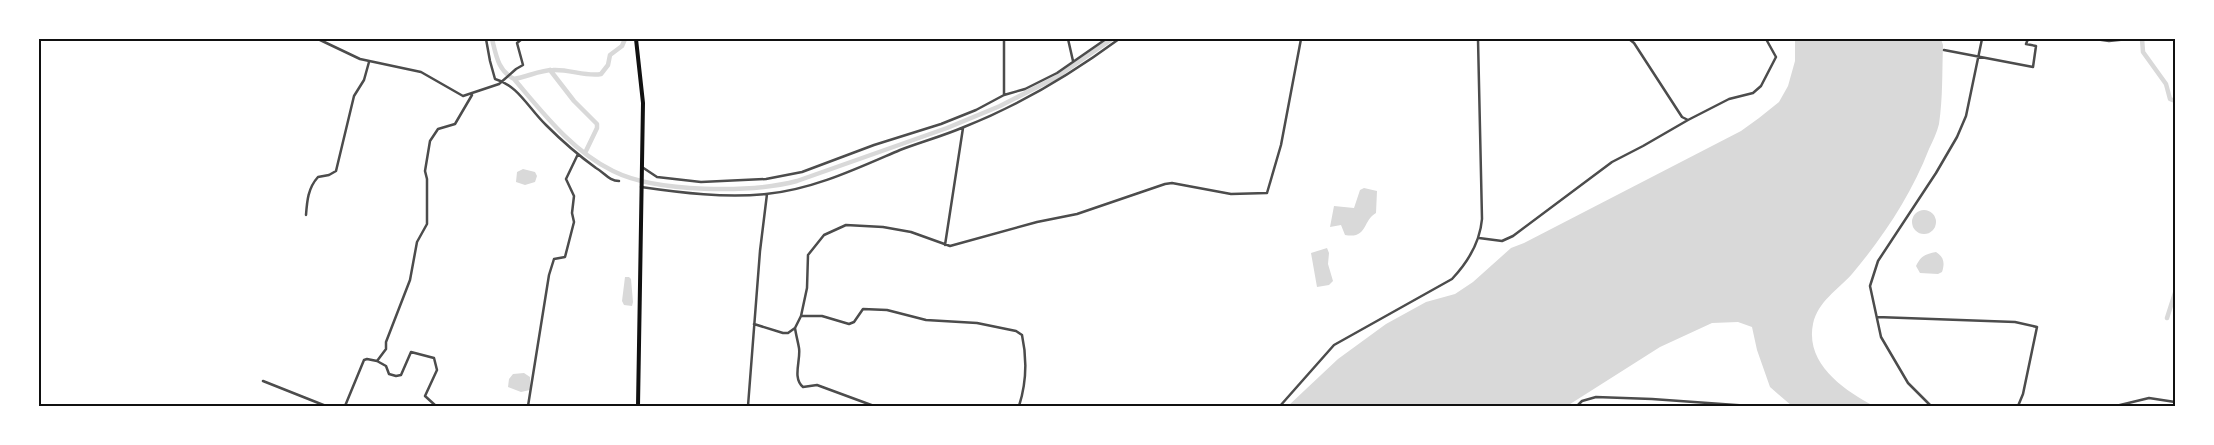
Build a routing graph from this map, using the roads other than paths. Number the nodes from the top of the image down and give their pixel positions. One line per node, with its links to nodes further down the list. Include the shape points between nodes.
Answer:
1 (318, 39): 20 (street)
2 (486, 39): 21 (street, via 496,79)
3 (522, 39): 21 (street, via 517,43 523,65)
4 (636, 39): 27 (main road, via 642,103)
5 (1004, 39): 23 (street)
6 (1068, 39): 19 (street)
7 (1106, 39): 19 (street)
8 (1119, 39): 25 (street, via 1045,89)
9 (1301, 39): 33 (street, via 1281,145 1267,193 1231,194 1165,184 1077,214)
10 (1478, 39): 32 (street, via 1483,182)
11 (1629, 39): 24 (street, via 1682,117)
12 (1766, 39): 24 (street, via 1776,57 1761,86)
13 (1982, 39): 18 (street)
14 (2028, 39): 18 (street, via 2026,44 2036,46 2032,67)
15 (2095, 39): 16 (street)
16 (2128, 39)
17 (1944, 50): 18 (street)
18 (1978, 56): 35 (street, via 1966,116 1957,137 1878,261 1870,286)
19 (1073, 61): 23 (street, via 1045,80)
20 (369, 62): 21 (street, via 421,72 463,96); 31 (street, via 364,80 354,96 336,171 318,177 314,182 308,194)
21 (504, 81): 26 (street, via 545,125)
22 (472, 95): 38 (street, via 455,124 438,129 430,141 425,171 426,224 417,242 408,288 386,349)
23 (1004, 95): 27 (street, via 941,124 787,176 745,181 685,181 657,177)
24 (1688, 120): 32 (street, via 1612,162 1513,236 1502,241)
25 (963, 128): 30 (street, via 820,181); 33 (street)
26 (578, 154): 28 (street, via 611,180); 44 (street, via 566,179 574,196 574,222 565,257 554,259 549,275)
27 (641, 169): 29 (main road)
28 (619, 181)
29 (641, 185): 30 (street, via 716,195); 45 (main road)
30 (767, 194): 36 (street)
31 (306, 215)
32 (1478, 238): 49 (street, via 1452,279 1334,345)
33 (944, 245): 34 (street, via 911,232 863,225 846,225 824,235 808,255 807,288)
34 (801, 316): 37 (street); 48 (street, via 822,316 849,324 863,309 878,309 926,320 960,321 1016,331 1022,335 1024,346 1024,376)
35 (1877, 317): 52 (street, via 1881,336 1908,383); 53 (street, via 2015,322 2037,327)
36 (754, 324): 37 (street, via 783,333); 46 (street)
37 (794, 328): 47 (street, via 799,350 798,374 803,387 817,385)
38 (377, 361): 42 (street, via 364,360); 43 (street, via 386,366 389,374 396,376 401,375 411,352 434,358 437,370 425,396)
39 (262, 380): 41 (street)
40 (2175, 402): 54 (street, via 2149,398)
41 (326, 406)
42 (346, 406)
43 (436, 406)
44 (528, 406)
45 (638, 406)
46 (748, 406)
47 (874, 406)
48 (1018, 406)
49 (1280, 406)
50 (1577, 406): 51 (street, via 1596,397)
51 (1750, 406)
52 (1931, 406)
53 (2018, 406)
54 (2116, 406)

